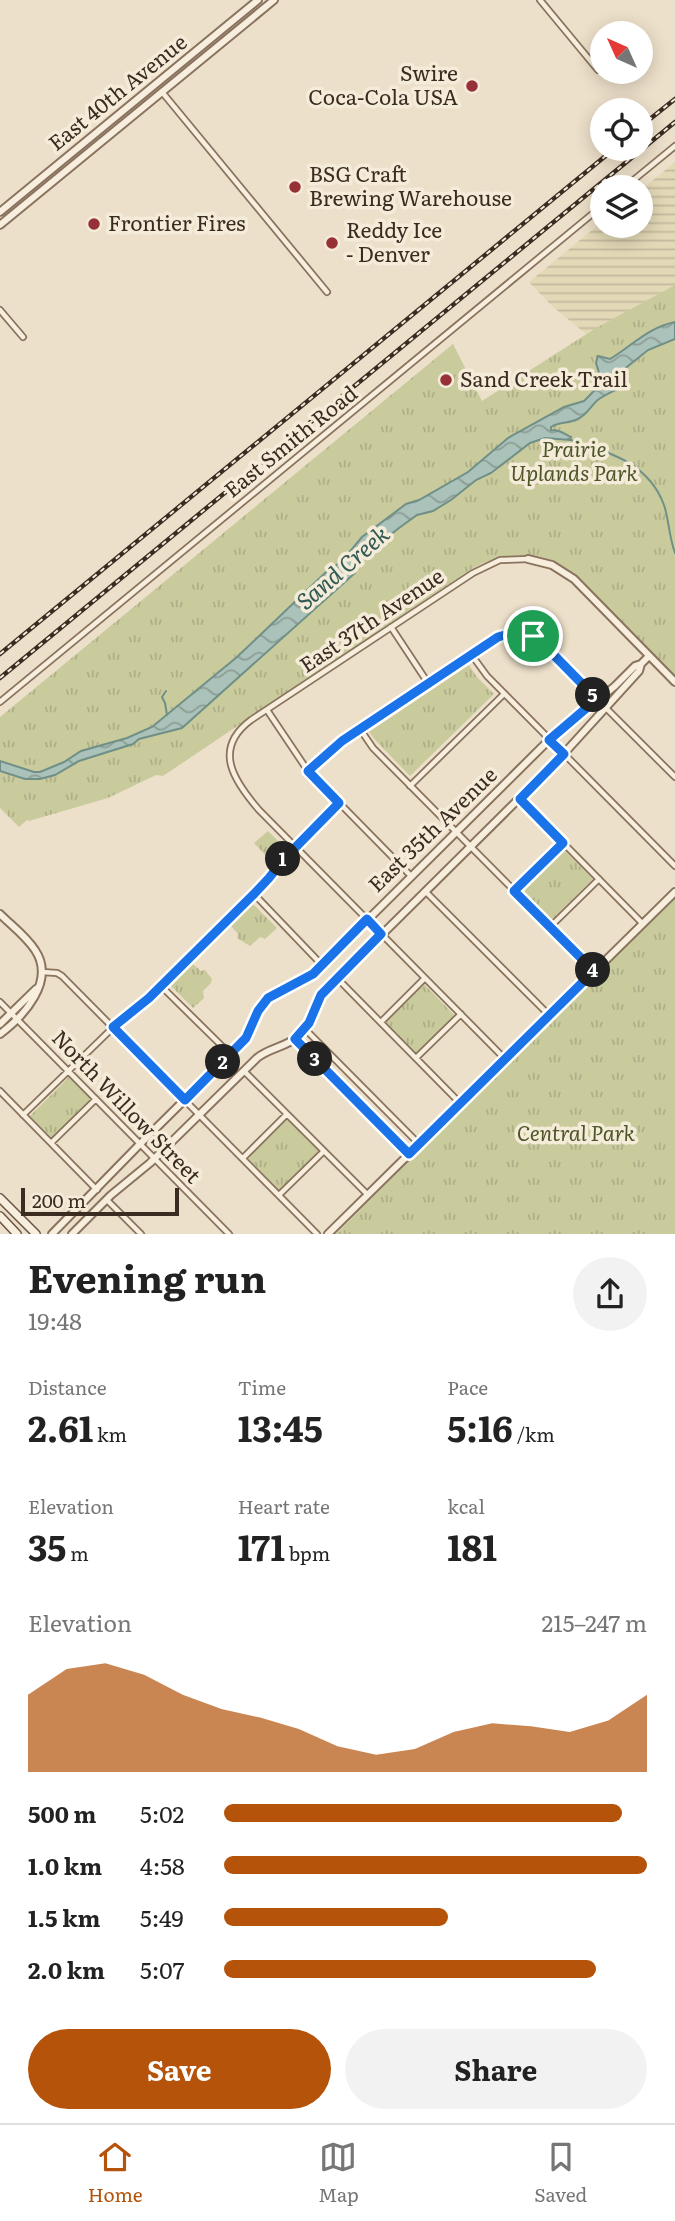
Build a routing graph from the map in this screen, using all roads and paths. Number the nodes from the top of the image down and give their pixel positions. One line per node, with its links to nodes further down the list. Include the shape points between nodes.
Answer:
1 (258, 0): 4 (street, East 40th Avenue)
2 (274, 0): 5 (street, East 40th Avenue)
3 (540, 0): 6 (street)
4 (222, 30): 5 (street); 7 (street, East 40th Avenue)
5 (228, 38): 8 (street, East 40th Avenue)
6 (590, 60)
7 (180, 65): 8 (street); 10 (street, East 40th Avenue)
8 (162, 92): 11 (street, East 40th Avenue); 16 (street, East 40th Avenue)
9 (675, 146): 12 (street)
10 (73, 152): 11 (street); 13 (street, East 40th Avenue)
11 (79, 160): 15 (street, East 40th Avenue)
12 (640, 175)
13 (0, 212)
14 (590, 216): 28 (street, East Smith Road)
15 (0, 225)
16 (327, 292)
17 (0, 310): 18 (street)
18 (23, 337)
19 (528, 559): 20 (street, East 37th Avenue, via 486,565); 22 (street, via 552,565 574,579)
20 (390, 627): 25 (street); 30 (street, East 37th Avenue)
21 (471, 654): 25 (street); 26 (street); 27 (street, via 498,637 512,633 533,636)
22 (649, 656): 23 (street, East 35th Avenue); 24 (street)
23 (641, 664): 27 (street, East 35th Avenue); 29 (street, East 35th Avenue)
24 (675, 682)
25 (428, 683): 31 (street)
26 (504, 694): 32 (street); 36 (street)
27 (597, 699): 32 (street, East 35th Avenue)
28 (0, 702)
29 (605, 707): 33 (street, East 35th Avenue); 35 (street)
30 (267, 710): 34 (street); 41 (street, East 37th Avenue, via 241,728 232,741 232,770 259,810)
31 (360, 729): 34 (street); 36 (street)
32 (549, 740): 33 (street); 39 (street, East 35th Avenue)
33 (564, 754): 37 (street, East 35th Avenue); 43 (street)
34 (308, 771): 38 (street)
35 (675, 777)
36 (411, 786): 39 (street)
37 (520, 799): 40 (street); 42 (street, East 35th Avenue)
38 (339, 803): 41 (street); 44 (street)
39 (456, 832): 42 (street); 44 (street, East 35th Avenue)
40 (563, 843): 45 (street); 47 (street)
41 (295, 847): 49 (street); 51 (street)
42 (471, 847): 46 (street, East 35th Avenue); 47 (street)
43 (675, 866)
44 (411, 876): 51 (street, East 35th Avenue)
45 (598, 879): 52 (street); 53 (street)
46 (425, 891): 54 (street, East 35th Avenue); 63 (street)
47 (514, 891): 53 (street)
48 (675, 892): 52 (street)
49 (254, 894): 55 (street); 60 (street)
50 (0, 914): 57 (street, via 35,949)
51 (367, 919): 54 (street); 55 (street, East 35th Avenue)
52 (643, 924): 56 (street)
53 (550, 927): 56 (street)
54 (381, 934): 58 (street, East 35th Avenue); 59 (street)
55 (322, 965): 71 (street, East 35th Avenue, via 307,979 268,998 246,1038)
56 (594, 971): 63 (street)
57 (42, 972): 64 (street, via 34,1001); 67 (street, via 62,976)
58 (337, 978): 65 (street); 68 (street, East 35th Avenue, via 321,995)
59 (425, 978): 62 (street); 65 (street)
60 (161, 986): 67 (street); 71 (street)
61 (0, 1002): 64 (street, North Willow Street)
62 (461, 1014): 72 (street); 73 (street)
63 (549, 1015): 73 (street)
64 (14, 1016): 66 (street); 69 (street); 74 (street, North Willow Street)
65 (381, 1022): 72 (street)
66 (0, 1024)
67 (113, 1027): 74 (street); 78 (street)
68 (305, 1029): 70 (street, East 35th Avenue); 85 (street)
69 (0, 1034)
70 (295, 1039): 75 (street, East 35th Avenue, via 262,1054); 87 (street)
71 (230, 1055): 78 (street, East 35th Avenue)
72 (416, 1058): 79 (street)
73 (505, 1059): 79 (street)
74 (69, 1070): 77 (street, North Willow Street); 82 (street)
75 (244, 1071): 80 (street, East 35th Avenue); 81 (street)
76 (0, 1091): 82 (street)
77 (96, 1099): 83 (street); 84 (street, North Willow Street)
78 (185, 1100): 80 (street); 84 (street, East 35th Avenue)
79 (460, 1103): 85 (street)
80 (199, 1114): 88 (street, East 35th Avenue); 89 (street)
81 (287, 1114): 86 (street); 89 (street)
82 (23, 1115): 83 (street)
83 (51, 1143): 90 (street)
84 (140, 1144): 88 (street, North Willow Street); 90 (street, East 35th Avenue)
85 (419, 1144): 87 (street)
86 (324, 1150): 91 (street); 92 (street)
87 (409, 1154): 92 (street)
88 (155, 1158): 94 (street, East 35th Avenue); 101 (street, North Willow Street)
89 (243, 1158): 91 (street)
90 (97, 1190): 98 (street, East 35th Avenue)
91 (279, 1195): 102 (street)
92 (368, 1195): 103 (street)
93 (0, 1198): 97 (main road)
94 (107, 1200): 99 (street, East 35th Avenue); 100 (street)
95 (0, 1216): 96 (main road)
96 (17, 1234)
97 (36, 1234)
98 (52, 1234)
99 (72, 1234)
100 (141, 1234)
101 (229, 1234)
102 (317, 1234)
103 (328, 1234)

